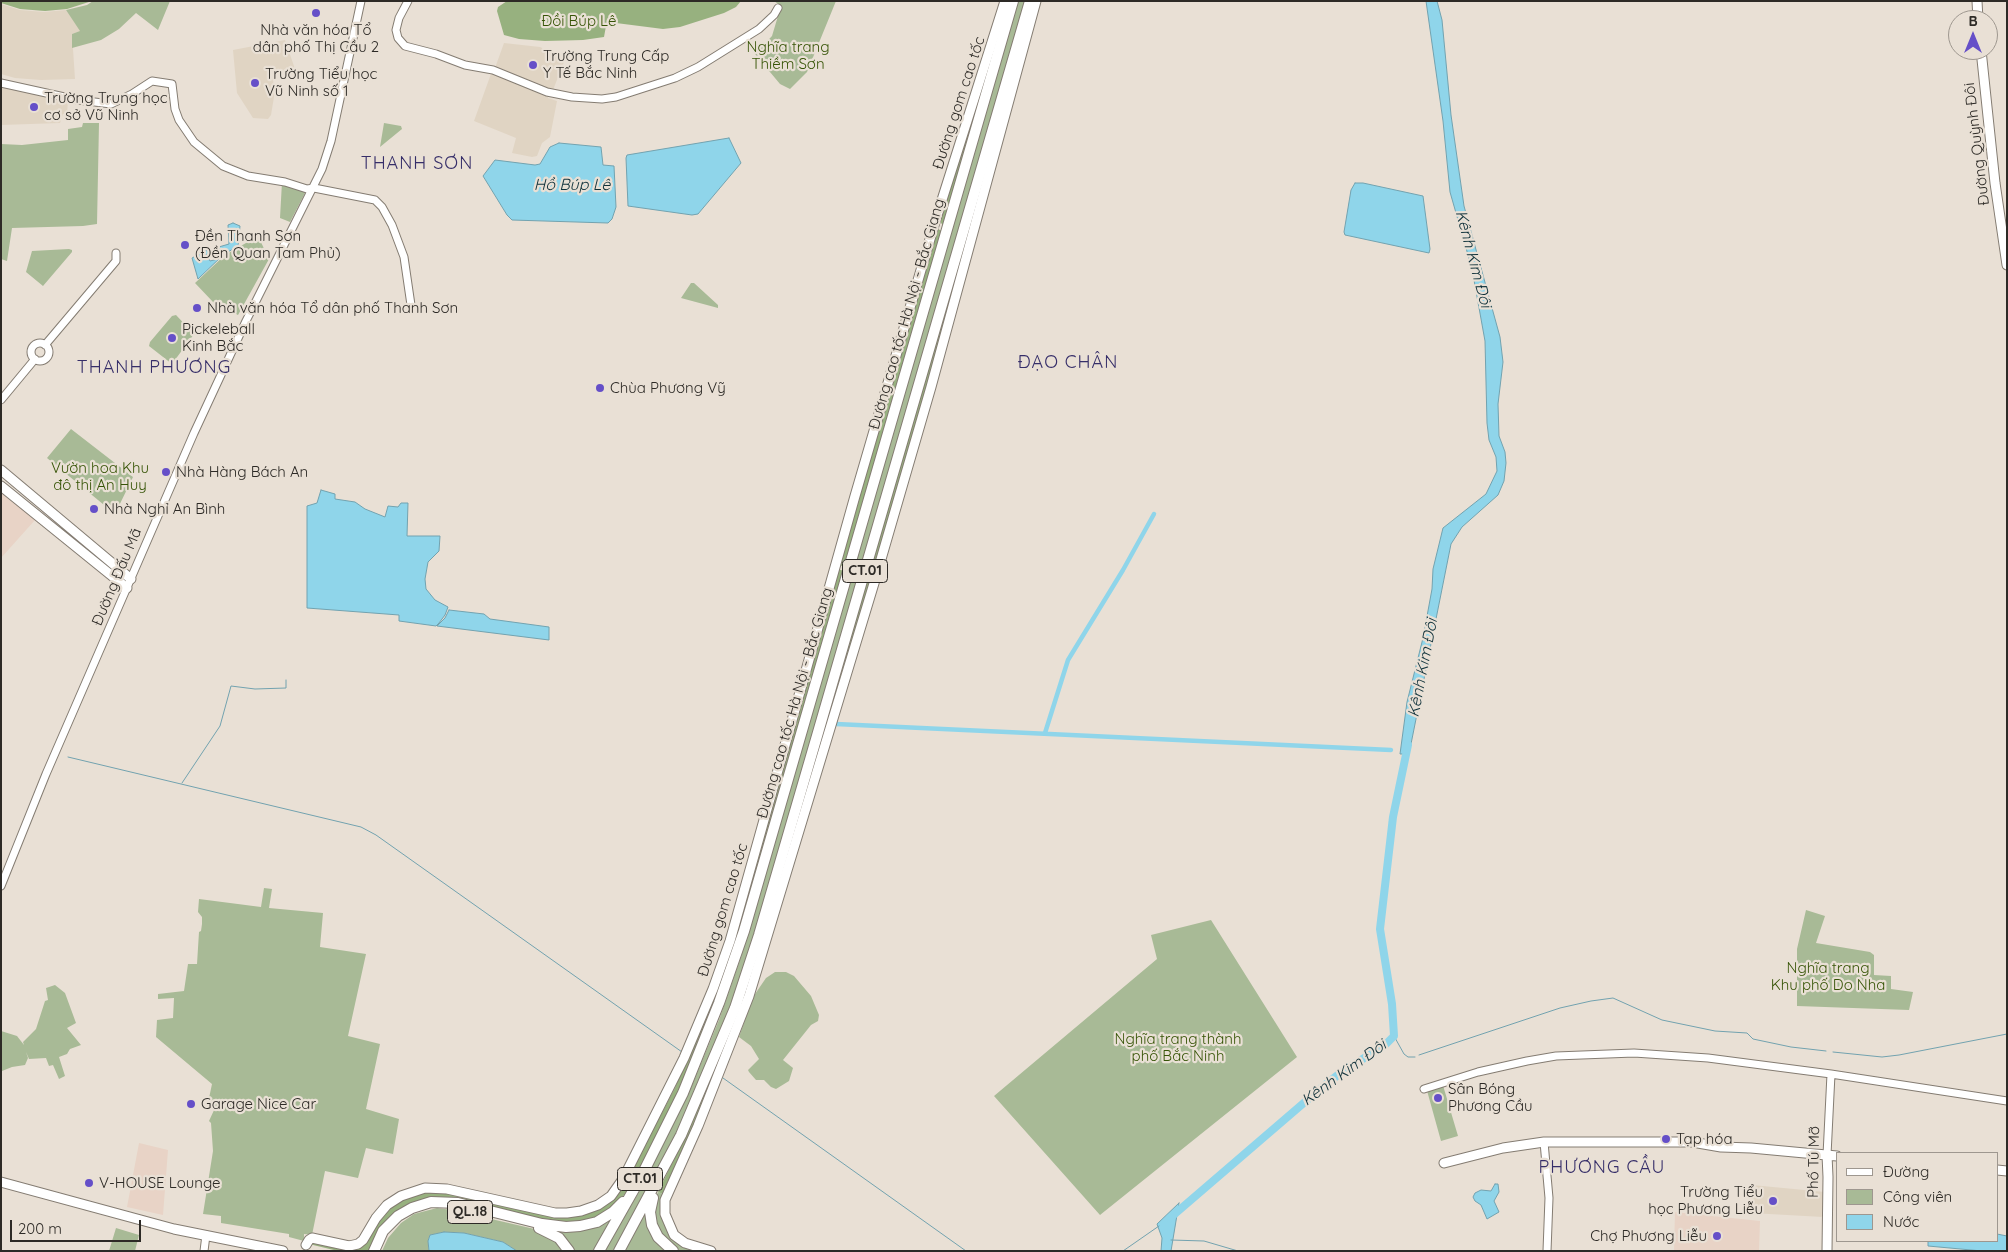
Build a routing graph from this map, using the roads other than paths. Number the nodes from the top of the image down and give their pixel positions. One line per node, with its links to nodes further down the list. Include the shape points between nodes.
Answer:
1 (360, 1): 10 (street, Đường Đấu Mã, via 331,141)
2 (408, 1): 7 (street, via 398,18 396,30 404,46 493,70 547,92 602,99 675,78 698,67 760,29)
3 (1005, 1): 35 (main road, Đường gom cao tốc, via 935,222 732,932 713,989 684,1058 623,1180 601,1203 587,1210 567,1213 447,1189 425,1188 387,1205 358,1244 349,1246 312,1238)
4 (1013, 1): 27 (highway, Đường cao tốc Hà Nội - Bắc Giang / CT.01, via 744,931 719,1003)
5 (1030, 1): 28 (highway, Đường cao tốc Hà Nội - Bắc Giang / CT.01, via 759,935 735,1008)
6 (1036, 1): 44 (main road, via 931,387 749,996 665,1200 665,1214 674,1235 685,1243)
7 (778, 8)
8 (1982, 60): 12 (main road, Đường Quỳnh Đôi)
9 (1, 83): 10 (street, via 111,104 152,81 172,84 179,120 194,142 223,166 248,176)
10 (314, 188): 13 (street, via 375,200 382,207 404,256); 21 (street, Đường Đấu Mã, via 246,321)
11 (116, 253): 14 (street, via 116,260)
12 (2007, 265)
13 (411, 305)
14 (45, 345): 15 (street, via 38,343 33,347); 15 (street, via 49,350 48,357 42,361)
15 (35, 359): 16 (street)
16 (1, 400)
17 (1, 470): 19 (main road)
18 (1, 486): 20 (main road)
19 (38, 500): 20 (main road); 21 (main road)
20 (30, 510): 22 (main road)
21 (131, 579): 22 (street, Đường Đấu Mã)
22 (127, 588): 23 (street, Đường Đấu Mã)
23 (1, 886)
24 (1831, 1074): 25 (street, via 1708,1058 1634,1053 1556,1056 1478,1072); 26 (street); 30 (street, Phố Tú Mỡ)
25 (1424, 1088)
26 (2007, 1101)
27 (677, 1105): 38 (highway, via 626,1198 597,1222 558,1226 453,1202 431,1202 398,1216 383,1231); 41 (highway, Đường cao tốc Hà Nội - Bắc Giang / CT.01)
28 (681, 1135): 42 (highway, Đường cao tốc Hà Nội - Bắc Giang / CT.01); 43 (highway, via 650,1212 656,1233)
29 (1544, 1142): 30 (main road, via 1692,1142 1721,1148); 32 (main road, via 1503,1148); 45 (street, via 1549,1198)
30 (1827, 1155): 31 (main road); 46 (main road, Phố Tú Mỡ)
31 (1836, 1156)
32 (1444, 1163)
33 (1, 1182): 34 (main road)
34 (206, 1235): 36 (street); 37 (main road)
35 (306, 1245)
36 (204, 1251)
37 (283, 1251)
38 (374, 1251)
39 (380, 1251): 40 (highway, QL.18, via 391,1230 407,1216 443,1207 546,1230 559,1238)
40 (569, 1251)
41 (599, 1251)
42 (619, 1251)
43 (673, 1251)
44 (711, 1251)
45 (1547, 1251)
46 (1827, 1251)

